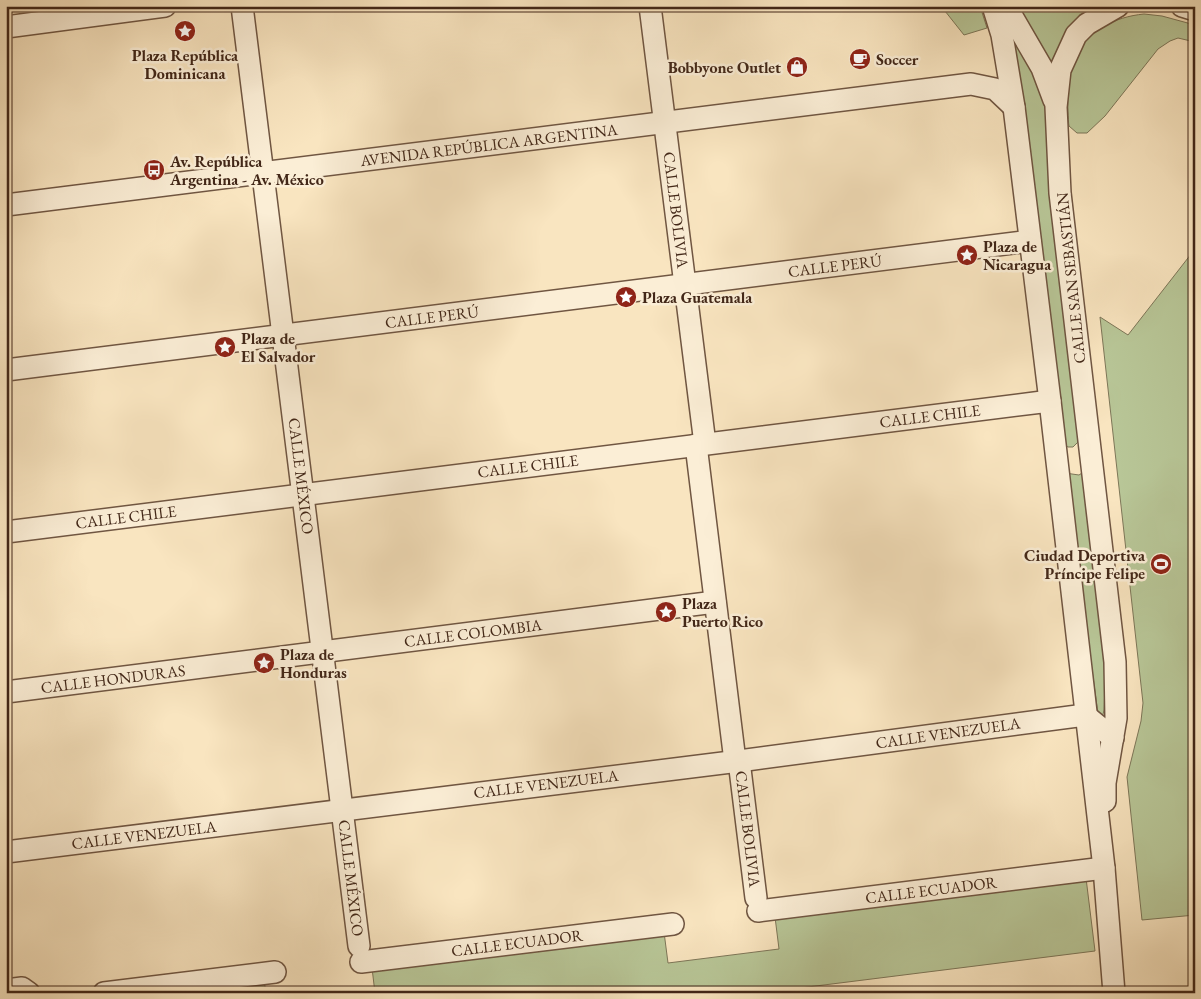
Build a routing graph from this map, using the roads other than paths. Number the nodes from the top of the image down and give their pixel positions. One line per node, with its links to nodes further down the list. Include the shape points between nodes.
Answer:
1 (165, 6): 9 (street)
2 (242, 6): 15 (street, CALLE MÉXICO)
3 (650, 6): 14 (street, CALLE BOLIVIA)
4 (993, 6): 10 (street, CALLE SAN SEBASTIÁN)
5 (1006, 6): 12 (street, via 1042,68)
6 (1118, 6): 12 (street, via 1087,24 1076,35 1060,70)
7 (1182, 6): 8 (street)
8 (1195, 10)
9 (6, 27)
10 (1005, 54): 11 (street, AVENIDA REPÚBLICA ARGENTINA, via 991,72); 13 (street, CALLE SAN SEBASTIÁN)
11 (971, 84): 13 (street, AVENIDA REPÚBLICA ARGENTINA, via 995,89); 14 (street, AVENIDA REPÚBLICA ARGENTINA)
12 (1056, 107): 23 (street, CALLE SAN SEBASTIÁN, via 1060,193)
13 (1014, 108): 17 (street, CALLE SAN SEBASTIÁN)
14 (664, 122): 15 (street, AVENIDA REPÚBLICA ARGENTINA); 18 (street, CALLE BOLIVIA)
15 (263, 173): 16 (street, AVENIDA REPÚBLICA ARGENTINA); 19 (street, CALLE MÉXICO)
16 (6, 205)
17 (1030, 241): 18 (street, CALLE PERÚ); 21 (street, CALLE SAN SEBASTIÁN)
18 (685, 285): 19 (street, CALLE PERÚ); 22 (street, CALLE BOLIVIA)
19 (283, 336): 20 (street); 25 (street, CALLE MÉXICO)
20 (6, 370)
21 (1050, 401): 22 (street, CALLE CHILE); 24 (street, CALLE SAN SEBASTIÁN)
22 (700, 445): 25 (street, CALLE CHILE); 27 (street, CALLE BOLIVIA)
23 (1090, 449): 24 (street, via 1073,461 1064,459); 31 (street, CALLE SAN SEBASTIÁN, via 1115,662)
24 (1056, 451): 30 (street, CALLE SAN SEBASTIÁN)
25 (303, 494): 26 (street, CALLE CHILE); 28 (street, CALLE MÉXICO)
26 (6, 532)
27 (716, 602): 28 (street, CALLE COLOMBIA); 32 (street, CALLE BOLIVIA)
28 (323, 653): 29 (street, CALLE HONDURAS); 33 (street, CALLE MÉXICO)
29 (6, 692)
30 (1085, 715): 31 (street); 32 (street, CALLE VENEZUELA); 35 (street, CALLE SAN SEBASTIÁN)
31 (1113, 738): 35 (street, CALLE SAN SEBASTIÁN, via 1105,783)
32 (737, 761): 33 (street, CALLE VENEZUELA); 36 (street, CALLE BOLIVIA)
33 (342, 810): 34 (street, CALLE VENEZUELA); 38 (street, CALLE MÉXICO)
34 (6, 852)
35 (1104, 868): 36 (street, CALLE ECUADOR); 43 (street, CALLE SAN SEBASTIÁN)
36 (757, 904)
37 (673, 924): 38 (street, CALLE ECUADOR)
38 (360, 954)
39 (275, 972): 42 (street)
40 (6, 990): 41 (street, via 22,988)
41 (29, 993)
42 (104, 993)
43 (1114, 993)

